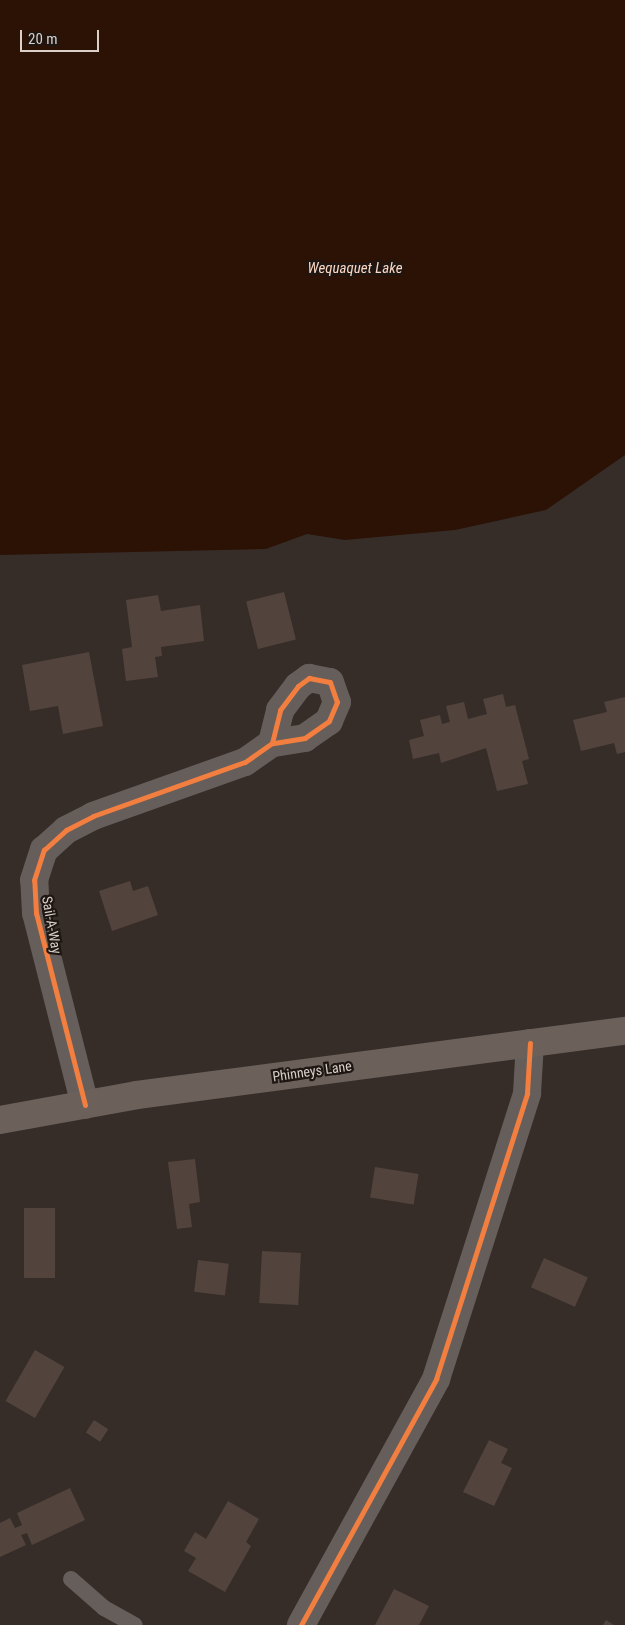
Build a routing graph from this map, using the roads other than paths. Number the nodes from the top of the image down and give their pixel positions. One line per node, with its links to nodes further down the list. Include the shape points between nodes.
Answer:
1 (272, 743): 4 (street, Sail-A-Way, via 245,762 93,816 66,830 44,850 34,880 36,913)
2 (625, 1031): 3 (main road, Phinneys Lane)
3 (530, 1042): 4 (main road, Phinneys Lane); 8 (street, via 528,1093 436,1379)
4 (85, 1105): 5 (main road, Phinneys Lane)
5 (0, 1120)
6 (71, 1579): 7 (lane, via 104,1608)
7 (135, 1625)
8 (301, 1625)

